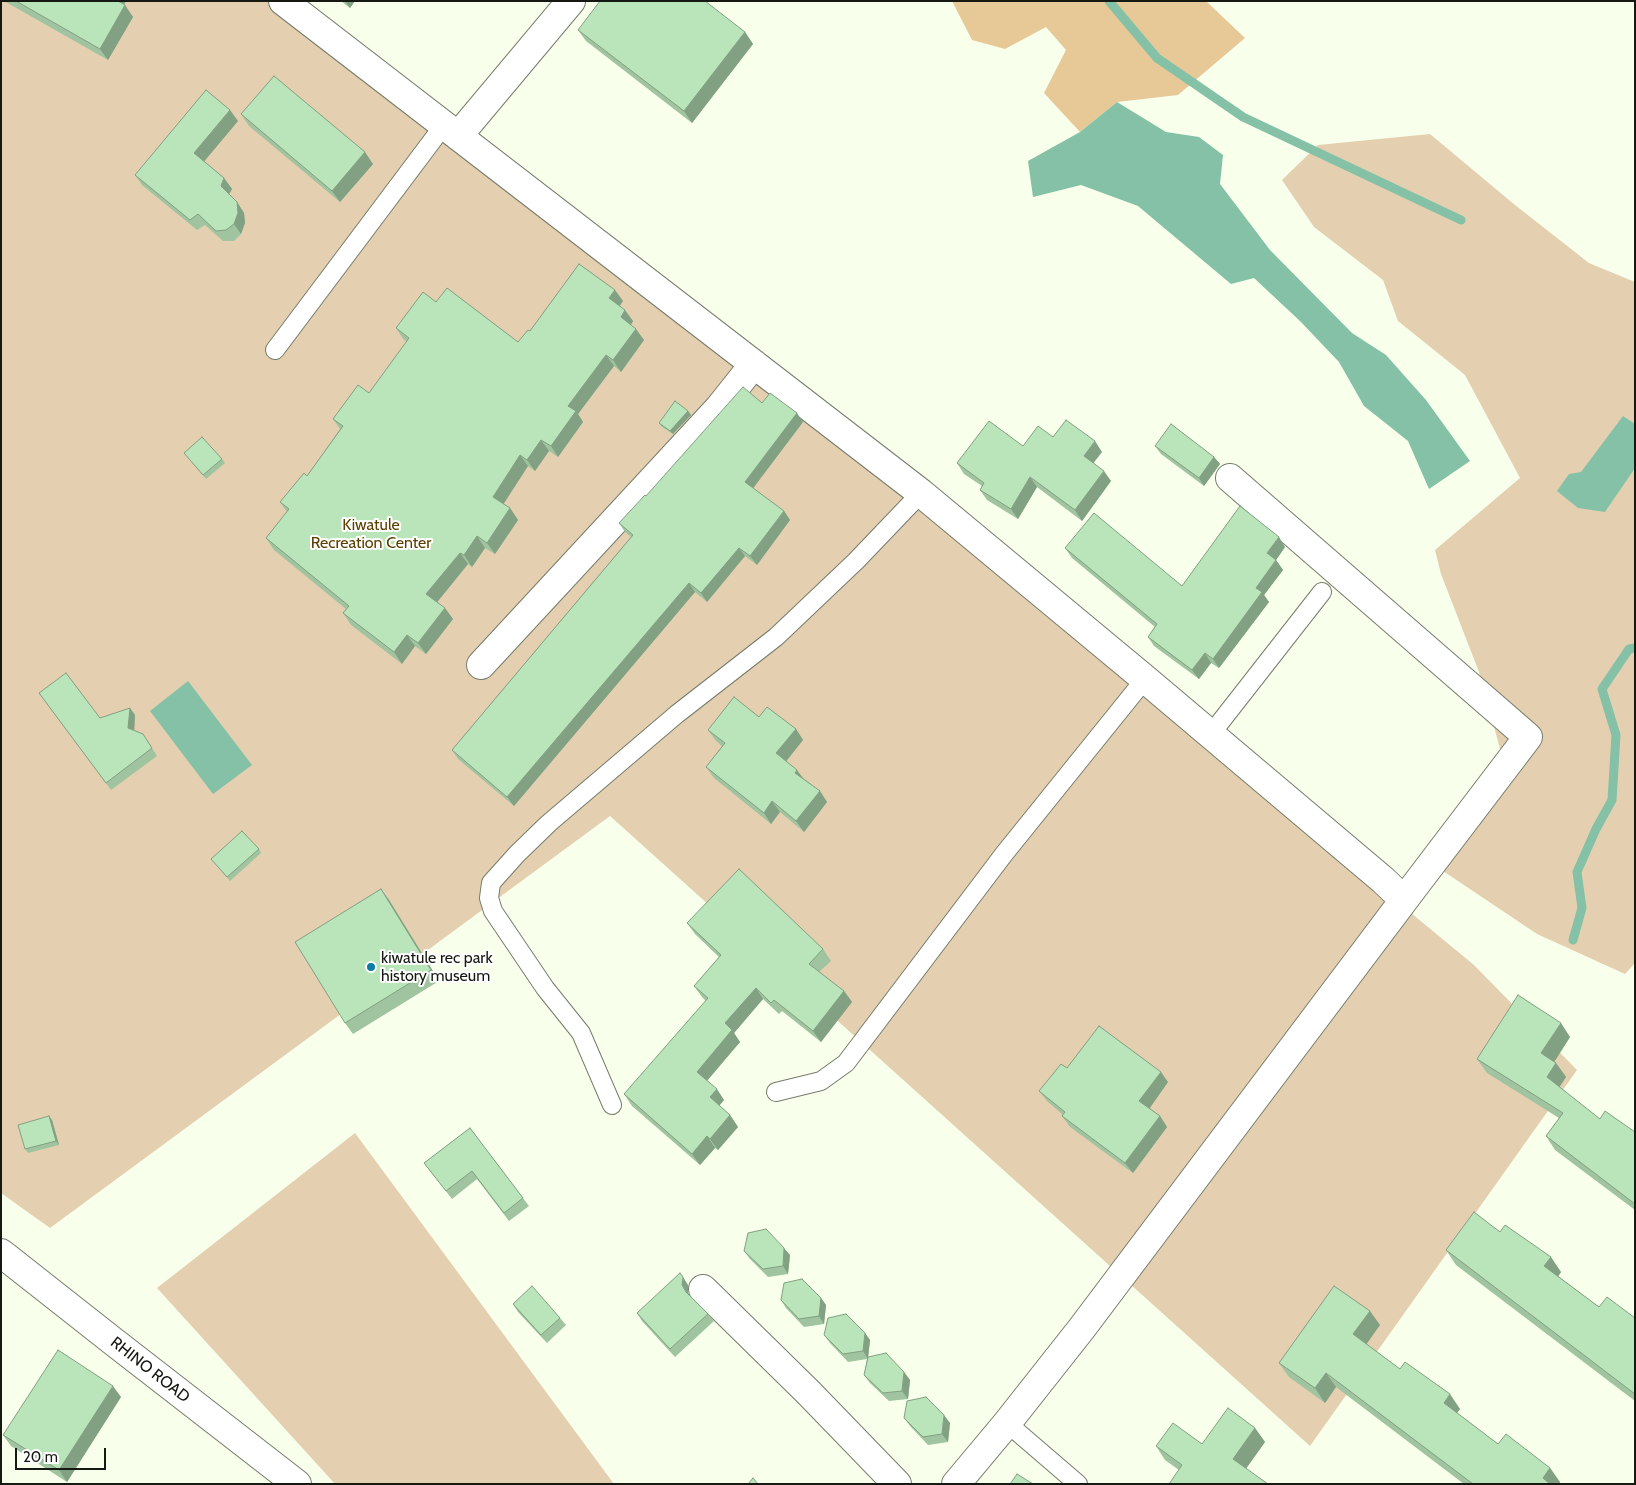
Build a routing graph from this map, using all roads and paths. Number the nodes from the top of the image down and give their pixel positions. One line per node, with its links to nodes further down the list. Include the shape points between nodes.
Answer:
1 (283, 1): 3 (street)
2 (571, 1): 3 (street)
3 (451, 131): 4 (lane); 5 (street)
4 (275, 350)
5 (754, 364): 7 (street); 9 (street, via 719,408)
6 (1230, 478): 12 (street, via 1528,737)
7 (921, 493): 10 (street); 14 (lane, via 776,637 676,714 549,823 491,883 489,898 493,911 581,1033)
8 (1322, 592): 11 (lane)
9 (481, 664)
10 (1145, 679): 11 (street); 13 (lane, via 1004,854 846,1063 821,1081)
11 (1211, 734): 12 (street)
12 (1404, 900): 17 (street)
13 (776, 1092)
14 (612, 1105)
15 (2, 1253): 18 (street, RHINO ROAD)
16 (703, 1289): 19 (street)
17 (1007, 1423): 20 (street); 21 (lane)
18 (297, 1484)
19 (897, 1484)
20 (956, 1484)
21 (1078, 1484)

